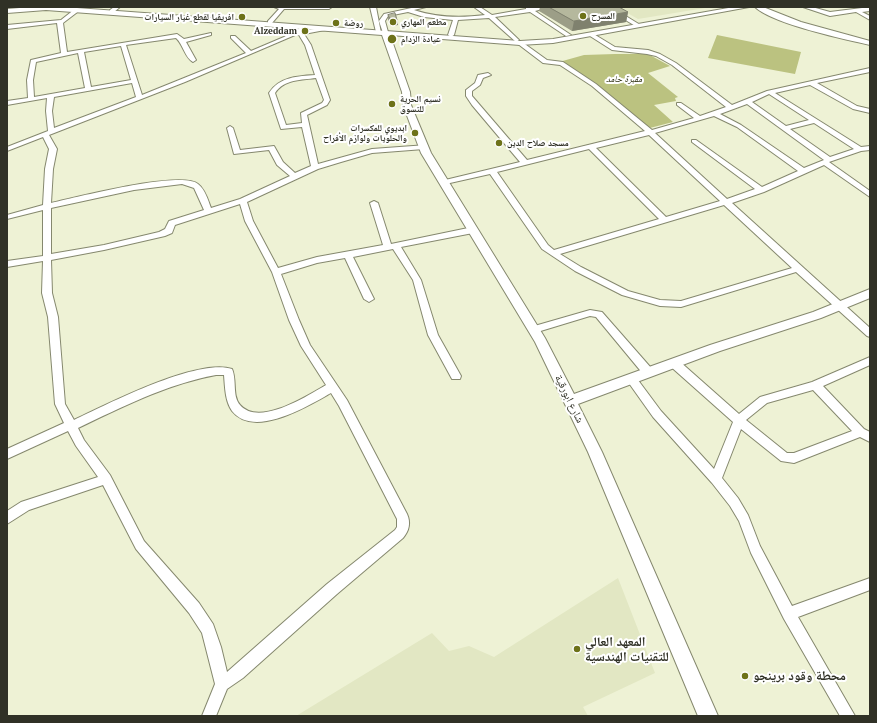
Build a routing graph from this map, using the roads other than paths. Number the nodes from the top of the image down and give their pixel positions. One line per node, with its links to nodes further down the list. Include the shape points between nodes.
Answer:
1 (42, 7): 14 (main road)
2 (276, 7): 12 (street)
3 (329, 7): 12 (street)
4 (424, 7): 18 (street)
5 (477, 7): 22 (street)
6 (546, 7): 13 (street)
7 (607, 7): 27 (street)
8 (725, 7): 27 (main road)
9 (746, 7): 27 (main road)
10 (758, 7): 38 (main road, via 803,25)
11 (806, 7): 19 (street, via 828,14)
12 (283, 8): 26 (street)
13 (529, 8): 22 (street); 33 (street)
14 (114, 9): 26 (main road)
15 (374, 9): 21 (street, شارع ابورقية); 30 (street, شارع ابورقية)
16 (870, 9): 19 (street)
17 (77, 10): 20 (main road, via 38,9); 25 (street); 29 (main road)
18 (407, 10): 21 (street); 24 (street, via 428,18)
19 (857, 11): 23 (street)
20 (7, 12)
21 (395, 13): 30 (street, شارع ابورقية, via 382,19)
22 (490, 16): 24 (street); 37 (street)
23 (870, 18)
24 (456, 19): 32 (street)
25 (63, 21): 28 (street); 42 (street, via 60,26)
26 (270, 22): 29 (main road)
27 (637, 24): 33 (main road); 34 (main road)
28 (7, 25)
29 (304, 28): 30 (main road); 30 (main road); 41 (street, via 291,36); 46 (street)
30 (382, 31): 32 (main road); 37 (main road); 68 (main road, شارع ابورقية, via 389,67 400,92 405,96)
31 (209, 34): 36 (street)
32 (451, 35): 37 (main road)
33 (568, 35): 37 (main road)
34 (592, 35): 37 (main road, via 553,41); 57 (street, via 614,49 658,54)
35 (233, 37): 41 (street)
36 (183, 41): 39 (street, via 176,36); 43 (street)
37 (518, 41): 65 (street, via 546,62 560,62 594,85)
38 (870, 43)
39 (123, 44): 40 (street); 47 (street)
40 (81, 51): 42 (street); 49 (street)
41 (249, 52): 52 (street)
42 (64, 54): 53 (street, via 33,61)
43 (193, 60)
44 (869, 71): 48 (street)
45 (488, 75): 74 (street, via 480,76 478,84 469,90 468,96)
46 (320, 76): 62 (street, via 327,100 325,104 304,112); 62 (street, via 283,82 276,86 272,93 282,128)
47 (134, 81): 49 (street); 52 (street)
48 (810, 82): 50 (street); 58 (street, via 854,108)
49 (88, 89): 51 (street)
50 (769, 92): 54 (street); 61 (street)
51 (51, 96): 53 (street); 66 (street)
52 (139, 97): 66 (street)
53 (31, 99): 55 (street)
54 (747, 101): 57 (street); 64 (street)
55 (7, 103)
56 (679, 104): 60 (street)
57 (732, 108): 59 (street)
58 (870, 111)
59 (716, 114): 60 (street); 76 (street, via 739,126)
60 (700, 118): 65 (street)
61 (815, 121): 64 (street); 72 (street)
62 (305, 124): 75 (street)
63 (230, 128): 78 (street, via 238,152 271,148 280,163)
64 (785, 128): 73 (street)
65 (650, 131): 69 (street); 83 (street)
66 (48, 132): 71 (street); 85 (street, via 53,149)
67 (694, 141): 80 (street)
68 (424, 147): 75 (street, via 372,151); 79 (main road, شارع ابورقية)
69 (591, 147): 74 (street); 88 (street)
70 (870, 148): 72 (street)
71 (7, 149)
72 (860, 149): 73 (street)
73 (827, 161): 76 (street); 81 (street)
74 (524, 162): 77 (street)
75 (315, 167): 78 (street)
76 (803, 171): 80 (street)
77 (493, 172): 79 (street); 91 (street, via 545,247)
78 (295, 177): 82 (street)
79 (444, 183): 89 (main road, شارع ابورقية)
80 (761, 190): 83 (street)
81 (870, 195)
82 (243, 201): 86 (street); 96 (street, via 249,221)
83 (727, 202): 88 (street); 95 (street)
84 (374, 203): 90 (street)
85 (47, 207): 86 (street, via 147,186 190,183 198,188); 87 (street); 93 (street)
86 (208, 211): 93 (street, via 172,223 169,231 162,234)
87 (7, 217)
88 (665, 221): 91 (street)
89 (473, 230): 90 (street); 100 (main road, شارع ابورقية)
90 (392, 247): 92 (street); 105 (street, via 417,280 433,335)
91 (553, 252): 95 (street, via 578,269 625,293 660,303 681,304)
92 (348, 255): 96 (street, via 317,260); 98 (street)
93 (47, 259): 94 (street); 111 (street, via 47,293 53,317 60,404)
94 (7, 264)
95 (798, 269): 99 (street)
96 (276, 272): 108 (street, via 300,333)
97 (870, 293): 99 (main road)
98 (369, 299)
99 (840, 307): 101 (street); 103 (main road)
100 (534, 329): 104 (street, via 597,313); 109 (main road, شارع ابورقية)
101 (870, 333)
102 (870, 361): 107 (street)
103 (674, 363): 104 (main road); 110 (street)
104 (648, 372): 106 (main road)
105 (456, 376)
106 (631, 379): 109 (main road); 115 (street, via 657,414)
107 (815, 385): 110 (street, via 764,400); 112 (street)
108 (332, 387): 111 (street, via 290,409 262,417 252,417 237,409 231,398 228,372 216,370 159,387); 119 (street, via 343,403 403,518 403,529 238,673)
109 (570, 401): 121 (main road, شارع ابورقية, via 595,452)
110 (739, 421): 112 (street, via 785,458 794,458); 115 (street)
111 (72, 425): 113 (street); 114 (street, via 80,443)
112 (865, 434)
113 (7, 454)
114 (106, 479): 116 (street, via 25,506); 119 (street, via 140,545 208,628)
115 (716, 479): 118 (street, via 744,520 755,549)
116 (7, 518)
117 (870, 584): 118 (street)
118 (789, 614): 122 (street)
119 (222, 684): 120 (street)
120 (209, 716)
121 (708, 716)
122 (848, 716)

